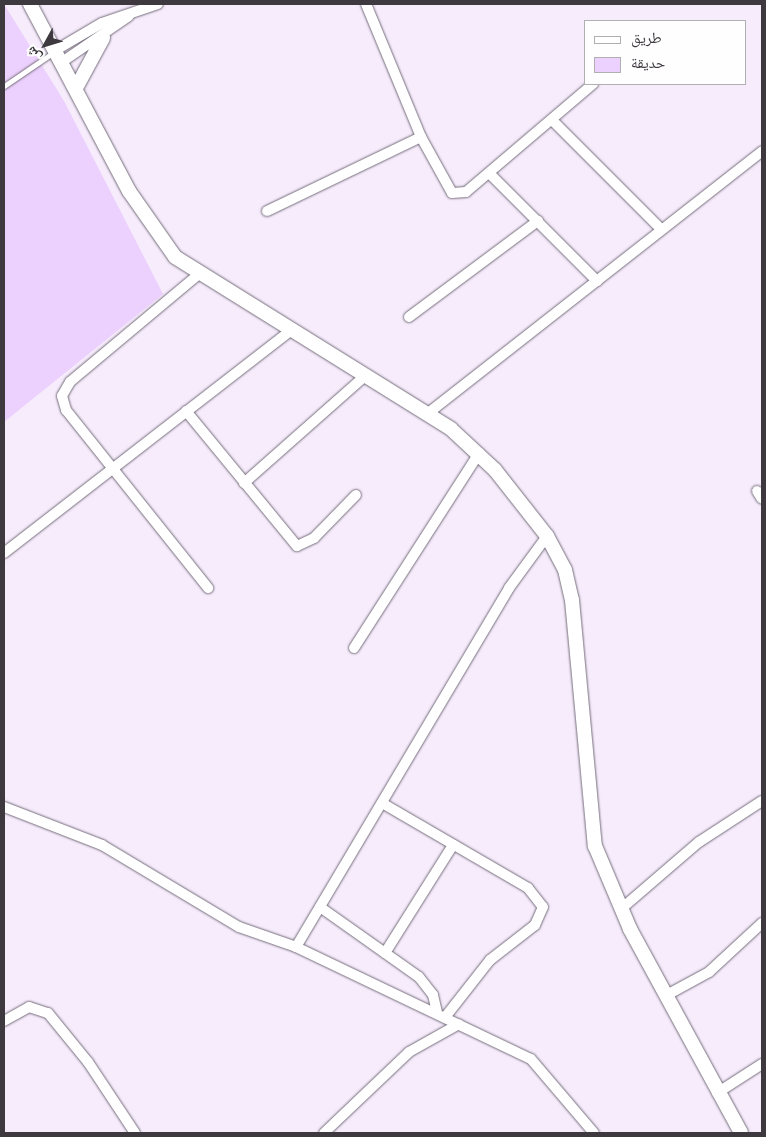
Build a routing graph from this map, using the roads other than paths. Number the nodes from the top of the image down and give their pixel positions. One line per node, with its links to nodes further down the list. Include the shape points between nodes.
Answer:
1 (30, 4): 6 (street)
2 (158, 4): 4 (street)
3 (366, 4): 12 (street)
4 (129, 16): 5 (street); 6 (street, via 102,23)
5 (103, 38): 6 (street); 10 (street)
6 (59, 56): 7 (lane); 7 (lane); 10 (street)
7 (46, 62): 9 (lane)
8 (592, 85): 11 (street)
9 (4, 86)
10 (76, 88): 18 (street, via 150,226 175,257)
11 (552, 120): 14 (street); 17 (street)
12 (421, 138): 14 (street, via 452,193 462,193); 15 (street)
13 (762, 151): 17 (street)
14 (489, 173): 16 (street)
15 (268, 211)
16 (538, 221): 19 (street); 20 (street)
17 (660, 228): 19 (street)
18 (199, 274): 21 (street); 26 (street, via 63,391 66,410)
19 (597, 281): 24 (street)
20 (409, 317)
21 (291, 330): 22 (street); 23 (street)
22 (366, 376): 24 (street); 27 (street)
23 (186, 411): 26 (street); 27 (street)
24 (427, 414): 25 (street)
25 (479, 453): 29 (street); 32 (street)
26 (113, 469): 30 (street); 31 (street)
27 (244, 483): 28 (street, via 297,546 314,538)
28 (356, 495)
29 (547, 536): 34 (street, via 509,588); 38 (street, via 565,570 572,600 595,846)
30 (4, 553)
31 (208, 588)
32 (354, 648)
33 (762, 801): 38 (street, via 699,842)
34 (382, 803): 36 (street); 37 (street)
35 (4, 807): 40 (street, via 102,845 239,927)
36 (453, 845): 41 (street); 43 (street, via 528,888 542,907 535,925 490,960)
37 (320, 907): 40 (street); 41 (street)
38 (621, 909): 42 (street)
39 (762, 924): 42 (street, via 709,972)
40 (296, 947): 43 (street)
41 (385, 953): 43 (street, via 424,982)
42 (665, 996): 47 (street)
43 (442, 1014): 45 (street)
44 (4, 1021): 48 (street, via 29,1007 48,1013 88,1062)
45 (459, 1024): 49 (street, via 432,1036 404,1056); 50 (street, via 531,1059)
46 (762, 1064): 47 (street)
47 (717, 1092): 51 (street)
48 (135, 1133)
49 (324, 1133)
50 (594, 1133)
51 (741, 1133)

